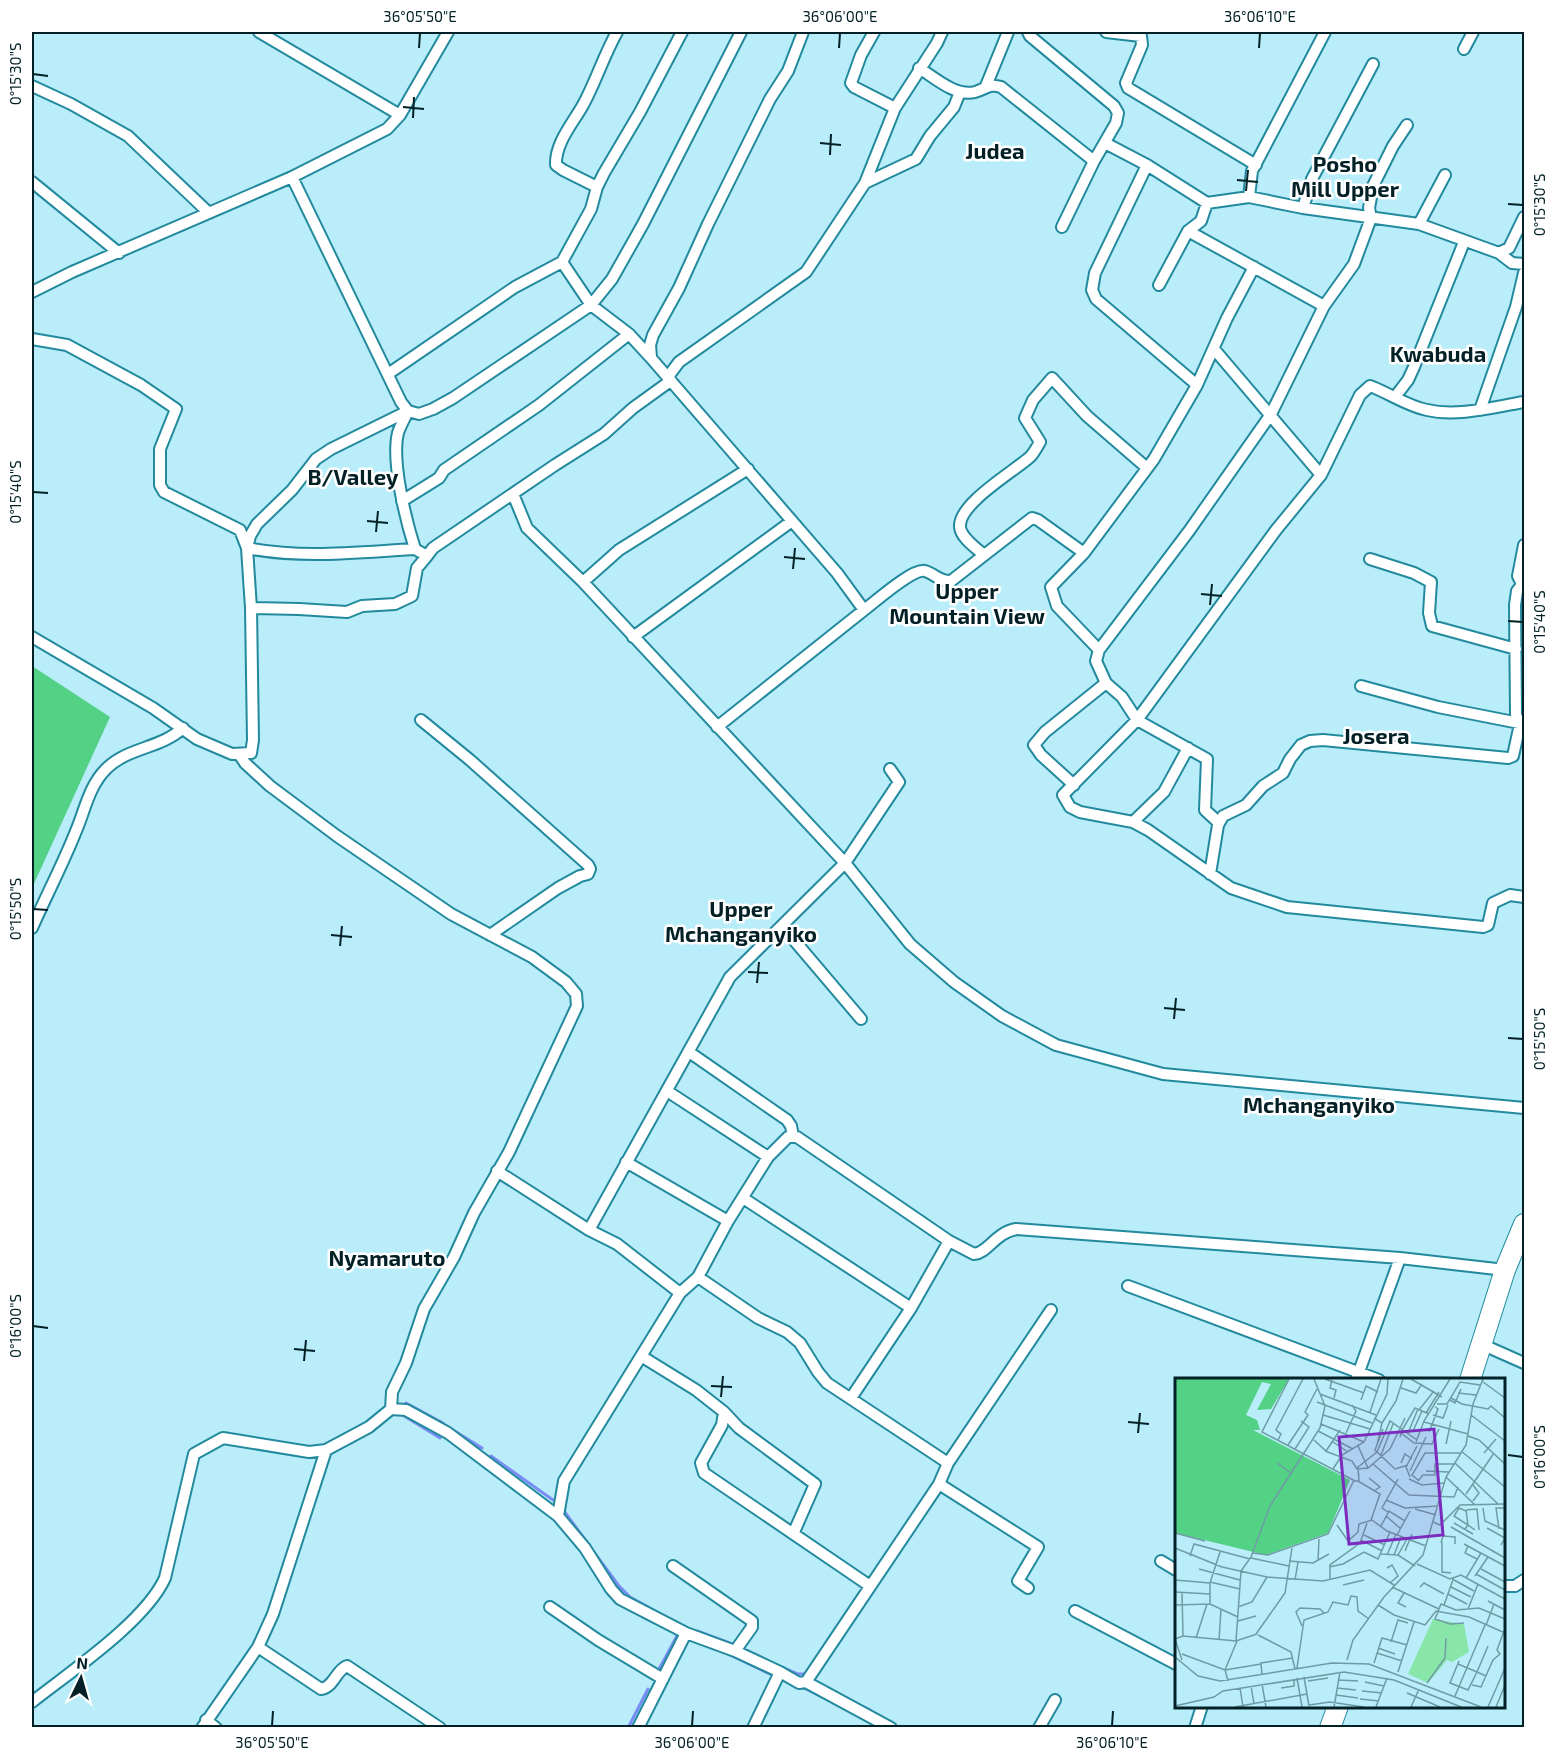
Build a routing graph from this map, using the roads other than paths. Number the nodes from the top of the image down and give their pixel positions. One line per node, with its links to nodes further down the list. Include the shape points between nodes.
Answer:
1 (259, 32): 22 (street)
2 (448, 32): 22 (street)
3 (617, 32): 32 (street, via 556,159 556,165 563,170)
4 (682, 32): 32 (street)
5 (741, 32): 51 (street, via 643,224 612,279)
6 (803, 32): 56 (street, via 788,71 770,99 679,288 652,335)
7 (874, 32): 21 (street, via 851,83)
8 (942, 32): 17 (street)
9 (1008, 32): 19 (street)
10 (1028, 32): 24 (street, via 1114,106 1118,118)
11 (1106, 32): 14 (street)
12 (1325, 32): 27 (street)
13 (1473, 32): 15 (street)
14 (1134, 33): 27 (street, via 1141,36 1142,45 1127,80 1128,88)
15 (1464, 49)
16 (1373, 64): 35 (street, via 1312,179)
17 (919, 68): 20 (street); 21 (street)
18 (32, 86): 36 (street, via 128,136)
19 (986, 86): 20 (street, via 975,92); 25 (street, via 1001,87)
20 (960, 92): 31 (street, via 954,107 916,159)
21 (895, 108): 31 (street)
22 (400, 115): 29 (street, via 387,129)
23 (1407, 124): 38 (street, via 1373,186 1368,208)
24 (1105, 143): 25 (street); 26 (street)
25 (1094, 161): 40 (street)
26 (1147, 165): 34 (street); 59 (street, via 1095,273 1092,290 1096,300)
27 (1256, 165): 33 (street, via 1249,182)
28 (1445, 175): 39 (street)
29 (292, 177): 36 (street); 57 (street)
30 (32, 182): 43 (street)
31 (865, 183): 58 (street, via 806,272 679,362)
32 (597, 187): 45 (street, via 591,209)
33 (1249, 197): 34 (street); 35 (street)
34 (1207, 203): 41 (street, via 1201,221)
35 (1303, 208): 38 (street)
36 (208, 212): 43 (street)
37 (1524, 217): 44 (street, via 1509,249)
38 (1371, 218): 39 (street); 52 (street, via 1354,264)
39 (1419, 224): 42 (street)
40 (1062, 226)
41 (1188, 231): 47 (street); 49 (street)
42 (1464, 242): 44 (street); 60 (street, via 1414,367)
43 (119, 253): 50 (street)
44 (1499, 254): 46 (street, via 1512,263)
45 (562, 262): 51 (street); 57 (street, via 515,286)
46 (1524, 264)
47 (1254, 267): 52 (street); 55 (street)
48 (1524, 273): 62 (street, via 1516,308)
49 (1160, 285)
50 (32, 292)
51 (591, 305): 53 (street); 63 (street, via 453,398 419,414)
52 (1324, 306): 64 (street)
53 (629, 334): 56 (street); 69 (street, via 539,405 444,470 440,478)
54 (32, 339): 72 (street, via 67,345 176,409 160,449 160,485 164,492 240,530)
55 (1214, 349): 59 (street); 64 (street)
56 (651, 358): 58 (street)
57 (388, 374): 63 (street)
58 (669, 378): 65 (street); 68 (street, via 669,382 604,434)
59 (1197, 385): 66 (street)
60 (1395, 397): 62 (street, via 1425,410); 67 (street, via 1370,386 1360,395)
61 (1524, 402): 62 (street)
62 (1480, 410)
63 (408, 411): 69 (street, via 398,434); 72 (street, via 316,459 292,490 257,524)
64 (1271, 414): 67 (street); 85 (street)
65 (748, 468): 70 (street); 78 (street, via 619,550)
66 (1147, 468): 74 (street); 75 (street, via 1087,416 1052,378 1033,400 1025,418 1040,442 1032,455 961,516 963,535)
67 (1321, 475): 89 (street)
68 (513, 494): 76 (street); 78 (street, via 527,528)
69 (402, 501): 73 (street)
70 (792, 521): 81 (street); 83 (street)
71 (1524, 545): 79 (street, via 1518,576)
72 (247, 548): 73 (street, via 276,554); 80 (street)
73 (415, 549): 76 (street)
74 (1084, 553): 75 (street, via 1032,518); 85 (street, via 1051,587 1057,606)
75 (984, 555): 81 (street, via 951,581 927,572 914,572)
76 (427, 556): 80 (street, via 417,568 412,596 395,604 362,606 347,612)
77 (1370, 559): 84 (street, via 1431,582 1432,626)
78 (583, 582): 83 (street)
79 (1523, 583): 84 (street, via 1515,605)
80 (251, 608): 94 (street, via 253,740 251,753)
81 (864, 610): 91 (street)
82 (32, 636): 92 (street)
83 (633, 637): 91 (street)
84 (1516, 649): 90 (street, via 1516,715)
85 (1099, 650): 86 (street, via 1097,666)
86 (1106, 683): 89 (street, via 1122,697); 96 (street, via 1034,745)
87 (1361, 686): 90 (street)
88 (421, 720): 104 (street, via 590,869 588,874 558,888)
89 (1137, 720): 93 (street); 96 (street)
90 (1522, 724): 98 (street, via 1508,758 1310,741 1295,750 1283,773 1245,805 1223,816)
91 (717, 727): 99 (street)
92 (183, 728): 94 (street, via 218,750); 103 (street, via 170,739 130,753 106,770 90,791 77,831)
93 (1188, 748): 97 (street, via 1164,792); 98 (street, via 1208,759 1205,810)
94 (240, 754): 104 (street, via 270,786 337,836 451,914)
95 (890, 769): 99 (street, via 899,782)
96 (1074, 784): 97 (street, via 1063,795 1070,807)
97 (1133, 822): 100 (street)
98 (1219, 823): 100 (street)
99 (845, 863): 102 (street); 108 (street, via 910,944 1002,1016 1056,1046 1163,1074)
100 (1210, 874): 101 (street, via 1243,894 1287,907 1483,927 1491,919 1492,903 1510,895)
101 (1524, 897)
102 (782, 926): 105 (street); 106 (street, via 730,977)
103 (32, 928)
104 (490, 935): 112 (street, via 532,957 566,982 576,994 577,1006)
105 (861, 1019)
106 (688, 1052): 107 (street); 109 (street, via 787,1120)
107 (667, 1091): 110 (street); 111 (street)
108 (1524, 1108)
109 (793, 1136): 110 (street); 117 (street)
110 (768, 1157): 113 (street)
111 (626, 1162): 114 (street); 116 (street)
112 (497, 1171): 116 (street); 131 (street, via 424,1309 393,1392)
113 (743, 1198): 114 (street); 123 (street)
114 (728, 1221): 120 (street)
115 (1524, 1224): 119 (highway)
116 (589, 1230): 122 (street, via 617,1244)
117 (950, 1241): 118 (street, via 978,1254 1007,1230 1016,1229); 123 (street)
118 (1400, 1258): 119 (street); 128 (street)
119 (1505, 1270): 125 (highway)
120 (698, 1277): 122 (street); 130 (street, via 758,1318 787,1332 800,1343 827,1383)
121 (1128, 1286): 128 (street)
122 (680, 1293): 126 (street)
123 (911, 1308): 130 (street)
124 (1051, 1310): 134 (street)
125 (1481, 1344): 127 (street); 129 (highway)
126 (641, 1356): 132 (street); 136 (street, via 564,1481)
127 (1524, 1363)
128 (1357, 1376)
129 (1471, 1378)
130 (851, 1398): 134 (street)
131 (391, 1409): 133 (street, via 369,1427); 136 (street, via 406,1410 448,1433)
132 (724, 1412): 137 (street, via 815,1484); 137 (street, via 722,1425 701,1463 704,1473)
133 (326, 1450): 148 (street, via 273,1614); 155 (street, via 309,1452 223,1438 194,1454 162,1586 135,1618)
134 (948, 1463): 135 (street)
135 (939, 1484): 142 (street); 144 (street, via 1038,1547 1018,1581)
136 (558, 1516): 147 (street, via 620,1599)
137 (794, 1532): 142 (street)
138 (1161, 1561): 140 (street)
139 (673, 1566): 149 (street, via 752,1621 752,1628)
140 (1175, 1569)
141 (1524, 1580): 143 (street, via 1515,1586)
142 (870, 1586): 153 (street)
143 (1505, 1586)
144 (1028, 1588)
145 (550, 1607): 152 (street)
146 (1075, 1611): 150 (street)
147 (686, 1634): 149 (street); 152 (street)
148 (258, 1647): 159 (street); 161 (street, via 321,1689 347,1666)
149 (735, 1651): 151 (street)
150 (1175, 1663)
151 (780, 1672): 153 (street, via 799,1683); 163 (street)
152 (663, 1679): 162 (street)
153 (806, 1682): 158 (street)
154 (1055, 1700): 165 (street)
155 (32, 1702)
156 (1202, 1708): 166 (street)
157 (1338, 1708): 167 (highway)
158 (869, 1723): 164 (street)
159 (204, 1724): 160 (street)
160 (216, 1728)
161 (440, 1728)
162 (638, 1728)
163 (753, 1728)
164 (891, 1728)
165 (1039, 1728)
166 (1195, 1728)
167 (1330, 1728)

